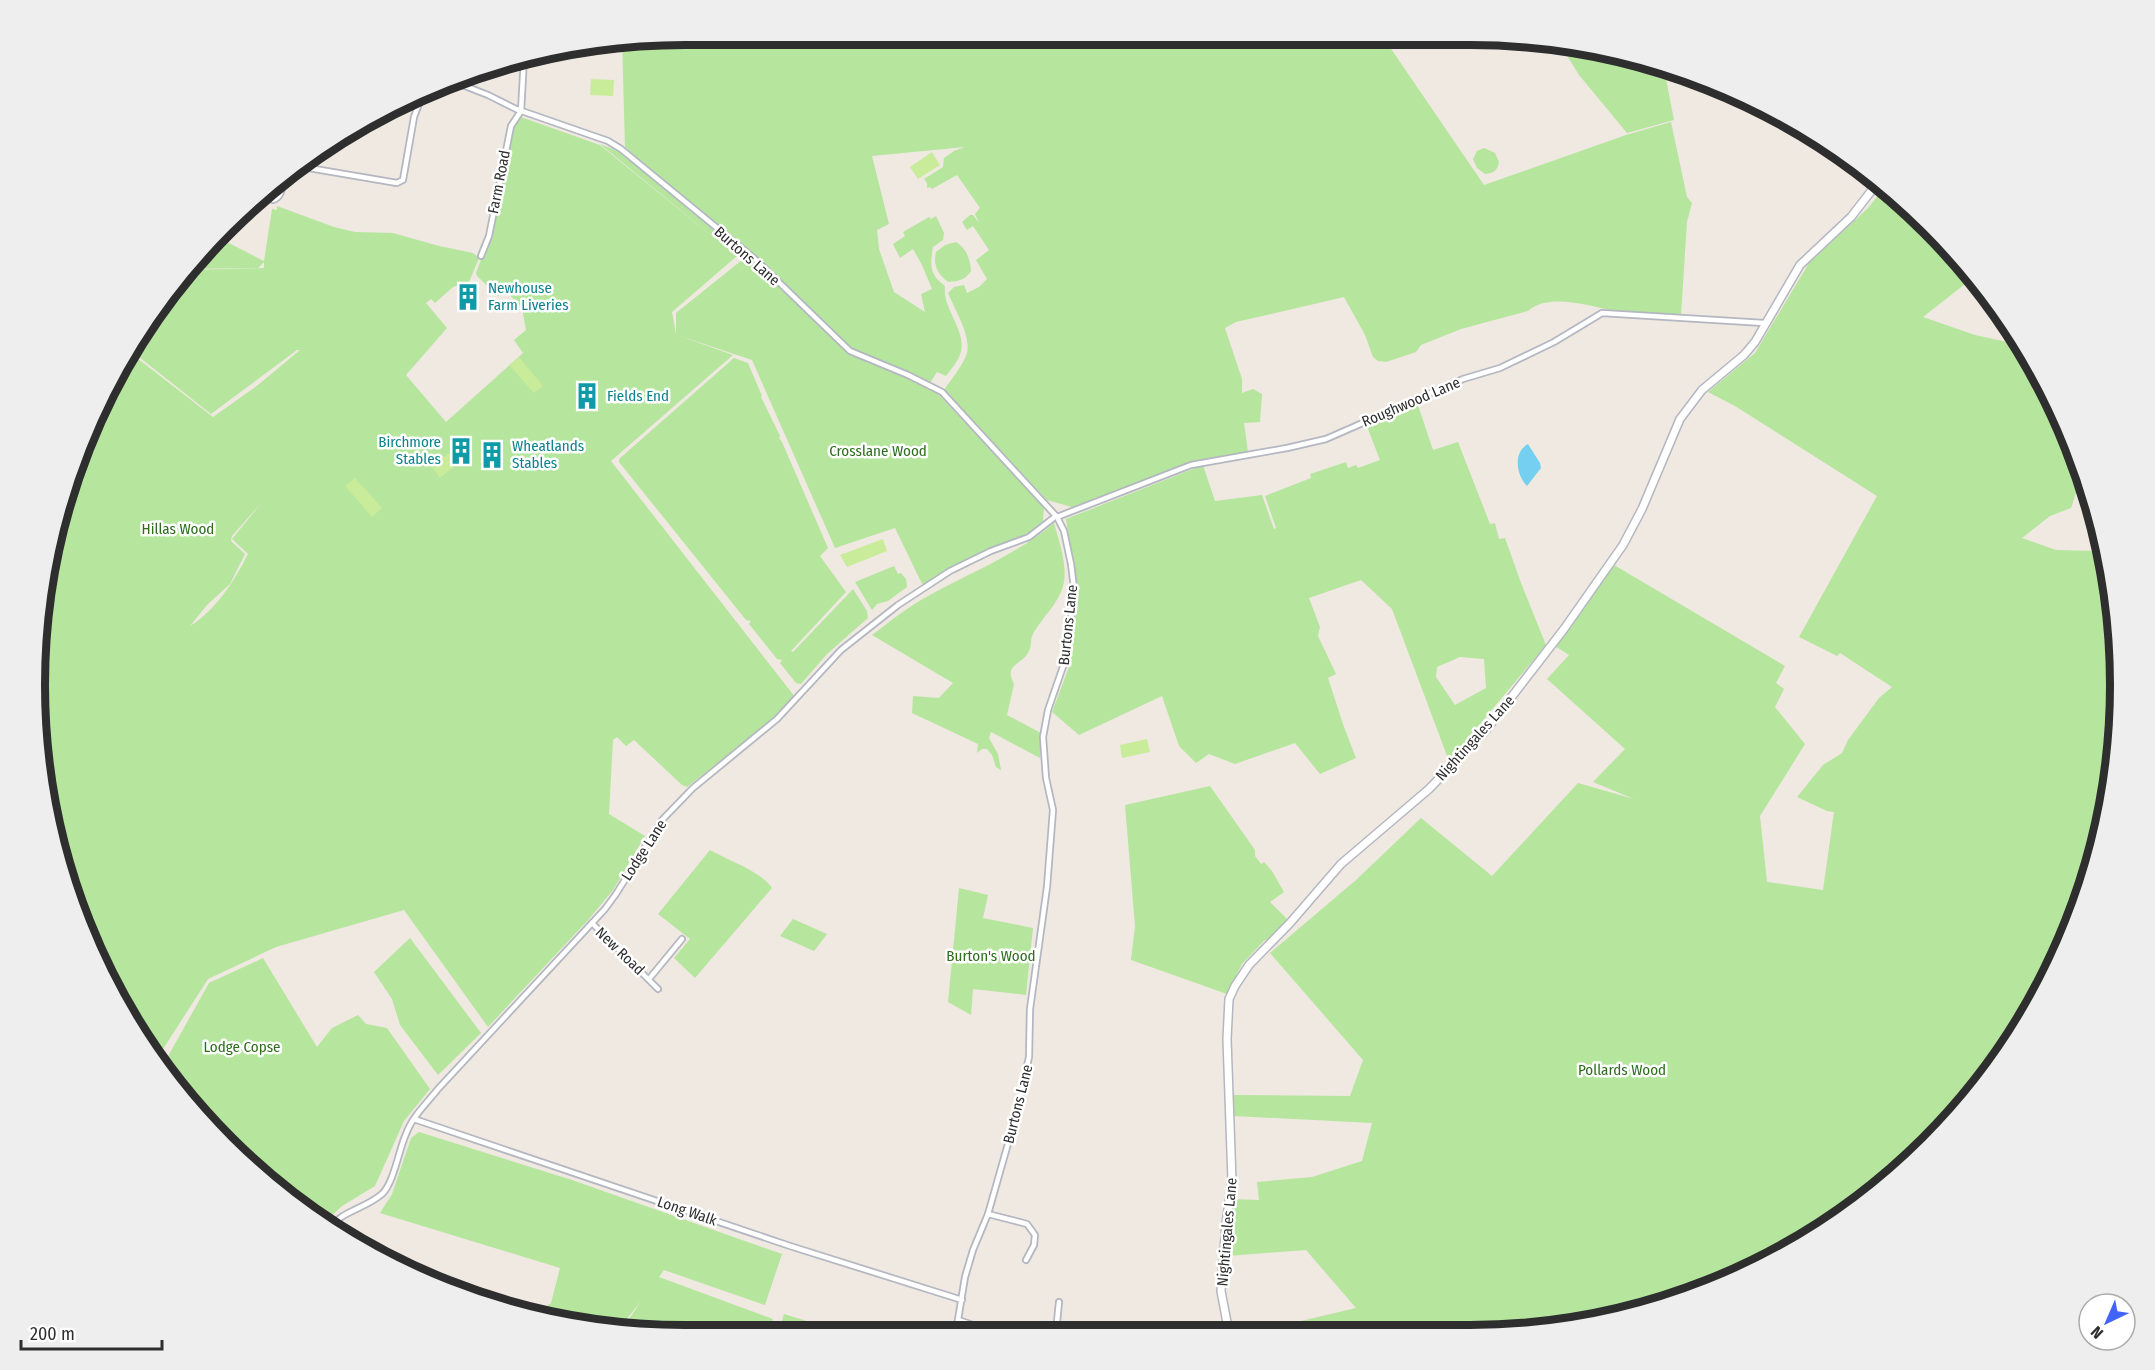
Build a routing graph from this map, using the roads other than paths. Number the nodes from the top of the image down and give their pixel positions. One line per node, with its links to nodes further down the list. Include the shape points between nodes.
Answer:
1 (524, 66): 4 (street)
2 (462, 85): 4 (street, Burtons Lane)
3 (419, 103): 5 (street, via 400,182)
4 (521, 111): 9 (street, Farm Road, via 511,126 489,236); 11 (street, Burtons Lane, via 621,148 756,260 850,351 942,392)
5 (308, 168)
6 (282, 188): 8 (street, via 277,199)
7 (1873, 188): 10 (main road, Nightingales Lane, via 1851,217 1800,265)
8 (270, 198)
9 (481, 256)
10 (1764, 323): 11 (street, Roughwood Lane, via 1602,313 1500,368 1463,379 1326,439 1191,465); 26 (main road, Nightingales Lane, via 1744,355 1702,390 1680,419 1623,545 1486,730 1429,789 1341,864 1249,965 1235,986 1229,999 1227,1039 1232,1181 1221,1291)
11 (1056, 517): 12 (street, Lodge Lane, via 1029,537 950,571 891,610 841,650 777,719 693,788 662,820 616,894); 17 (street, Burtons Lane, via 1064,531 1074,588 1067,655 1043,736 1053,810 1047,887 1032,986 1029,1057)
12 (592, 923): 14 (street, New Road); 16 (street, Lodge Lane)
13 (682, 939): 14 (street, New Road)
14 (649, 978): 15 (street, New Road)
15 (658, 989)
16 (414, 1119): 18 (street, Lodge Lane, via 383,1193); 20 (street, Long Walk)
17 (988, 1214): 19 (street, via 1027,1224 1035,1234); 20 (street, Burtons Lane, via 973,1250)
18 (336, 1221)
19 (1026, 1260)
20 (962, 1300): 22 (street, Burtons Lane)
21 (1059, 1302): 25 (street)
22 (958, 1320): 23 (street, Burtons Lane); 24 (street)
23 (957, 1325)
24 (973, 1325)
25 (1057, 1325)
26 (1227, 1325)

